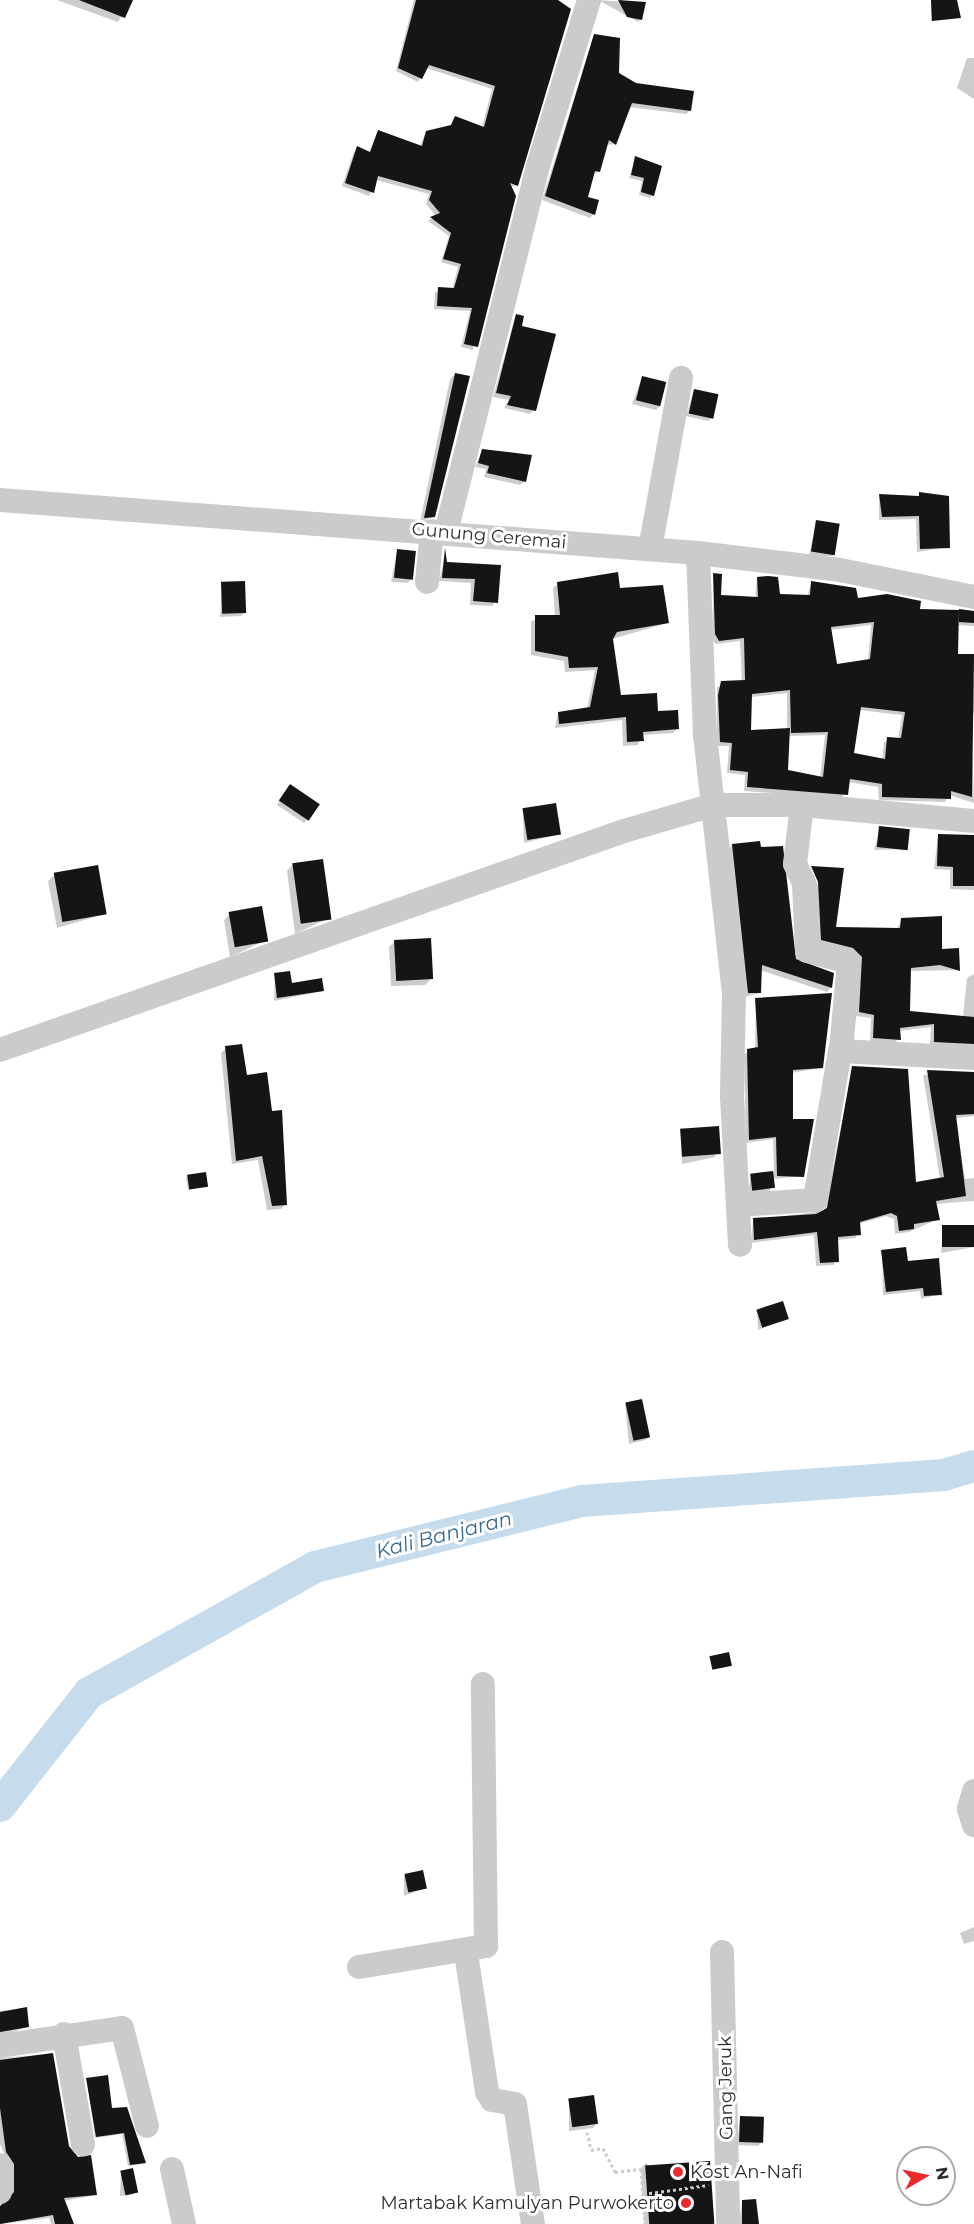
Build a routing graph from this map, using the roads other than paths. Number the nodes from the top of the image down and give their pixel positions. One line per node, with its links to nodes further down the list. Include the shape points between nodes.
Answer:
1 (589, 0): 4 (street, via 538,166)
2 (681, 378): 5 (street)
3 (0, 500): 4 (street, Gunung Ceremai)
4 (439, 532): 5 (street, Gunung Ceremai); 7 (street)
5 (650, 549): 6 (street, Gunung Ceremai)
6 (698, 553): 8 (street, Gunung Ceremai, via 840,570); 10 (street)
7 (427, 582)
8 (974, 597)
9 (802, 805): 10 (street); 11 (street); 13 (street, via 795,864 804,884 807,951 849,962)
10 (713, 806): 12 (street, via 624,831); 15 (street, via 734,992)
11 (974, 821)
12 (0, 1050)
13 (841, 1050): 14 (street); 15 (street, via 816,1200)
14 (974, 1058)
15 (738, 1205): 16 (street)
16 (740, 1245)
17 (483, 1684): 21 (street, via 487,1943)
18 (974, 1791): 19 (street, via 969,1809)
19 (974, 1825)
20 (722, 1952): 32 (street, Gang Jeruk)
21 (466, 1953): 22 (street); 31 (street, via 486,2092 492,2100 515,2104)
22 (359, 1967)
23 (64, 2034): 24 (street); 25 (street, via 122,2028); 26 (street)
24 (0, 2046)
25 (147, 2126)
26 (83, 2144)
27 (0, 2166): 29 (street)
28 (172, 2169): 30 (street)
29 (0, 2192)
30 (184, 2224)
31 (533, 2224)
32 (728, 2224)

